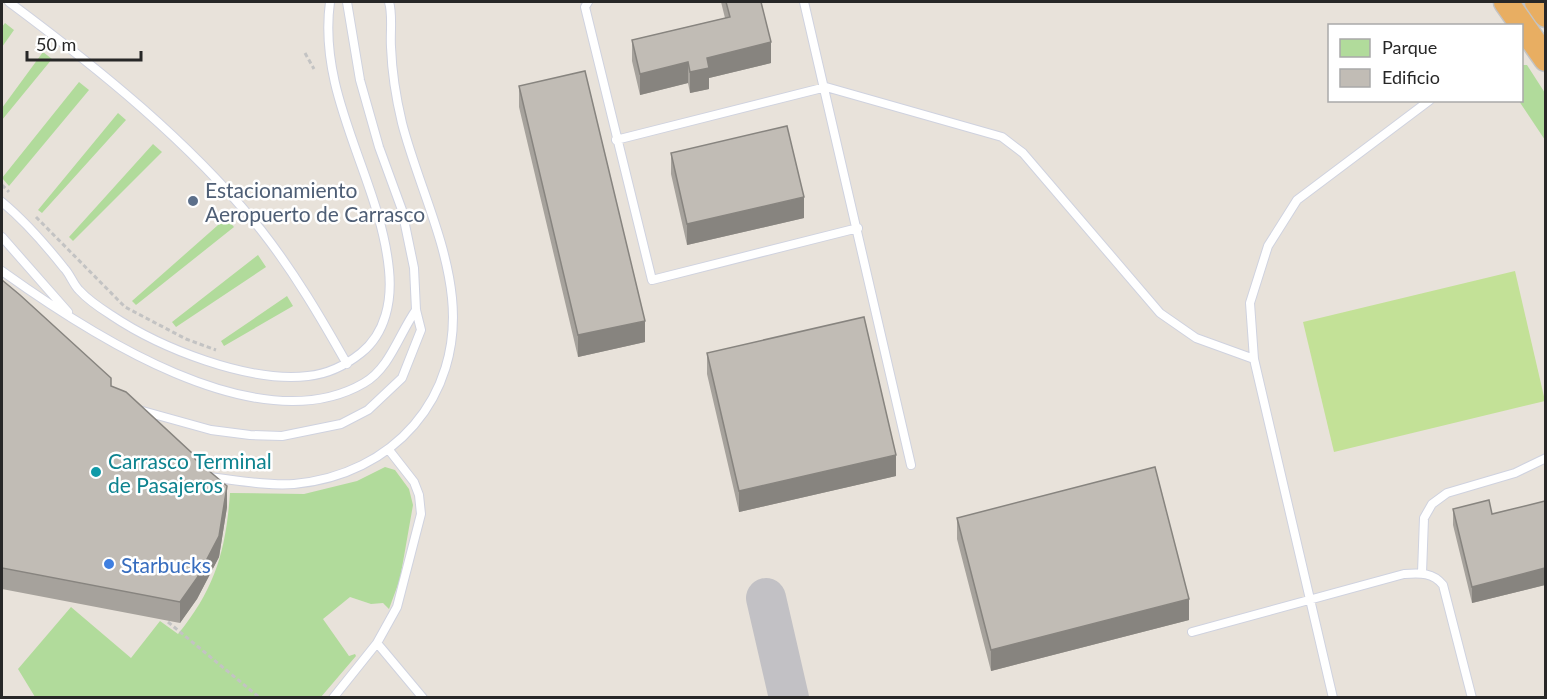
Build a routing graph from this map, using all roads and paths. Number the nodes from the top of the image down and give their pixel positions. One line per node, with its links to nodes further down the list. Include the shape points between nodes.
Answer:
1 (9, 2): 29 (lane, via 116,86 194,158 275,249 318,312)
2 (330, 2): 29 (lane, via 327,45 333,77 376,214 389,270 389,298 380,329 371,345)
3 (347, 2): 25 (lane, via 360,80 410,240)
4 (588, 2): 17 (lane, via 585,7)
5 (804, 2): 15 (lane)
6 (1506, 2): 10 (highway)
7 (1537, 2): 9 (highway)
8 (391, 3): 31 (lane, via 391,59 396,96 443,253 452,299 449,348 441,379 428,407)
9 (1545, 15)
10 (1519, 24)
11 (1524, 33): 13 (highway)
12 (305, 53): 14 (path)
13 (1545, 58)
14 (314, 69)
15 (826, 87): 17 (lane); 22 (lane); 28 (lane, via 1002,137 1023,153 1160,313 1196,338)
16 (1427, 102): 28 (lane, via 1297,201 1268,246 1250,303)
17 (616, 140): 22 (lane, via 652,280)
18 (2, 185): 19 (path)
19 (11, 194)
20 (2, 202): 29 (lane, via 41,240 77,289 111,316 139,331 215,363 252,373 309,376)
21 (35, 215): 27 (path, via 125,307)
22 (858, 228): 33 (lane)
23 (2, 237): 26 (lane)
24 (2, 271): 26 (lane)
25 (416, 310): 26 (lane, via 392,354 364,383 303,402 254,399 195,381 138,356); 30 (lane, via 421,330 402,378 368,410 341,424 282,436 250,435 211,430)
26 (75, 319)
27 (217, 351)
28 (1254, 359): 36 (lane)
29 (347, 364)
30 (128, 407)
31 (389, 450): 34 (lane, via 365,466 294,484); 39 (lane, via 414,482 421,514 397,607)
32 (1545, 458): 35 (lane, via 1515,473 1447,493 1432,504 1424,518)
33 (911, 465)
34 (199, 476)
35 (1422, 573): 36 (lane, via 1404,574); 44 (lane, via 1437,578 1443,585)
36 (1309, 602): 38 (lane); 43 (lane)
37 (168, 622): 40 (path)
38 (1192, 632)
39 (377, 643): 41 (lane); 42 (lane)
40 (261, 698)
41 (333, 698)
42 (423, 698)
43 (1333, 698)
44 (1472, 698)

